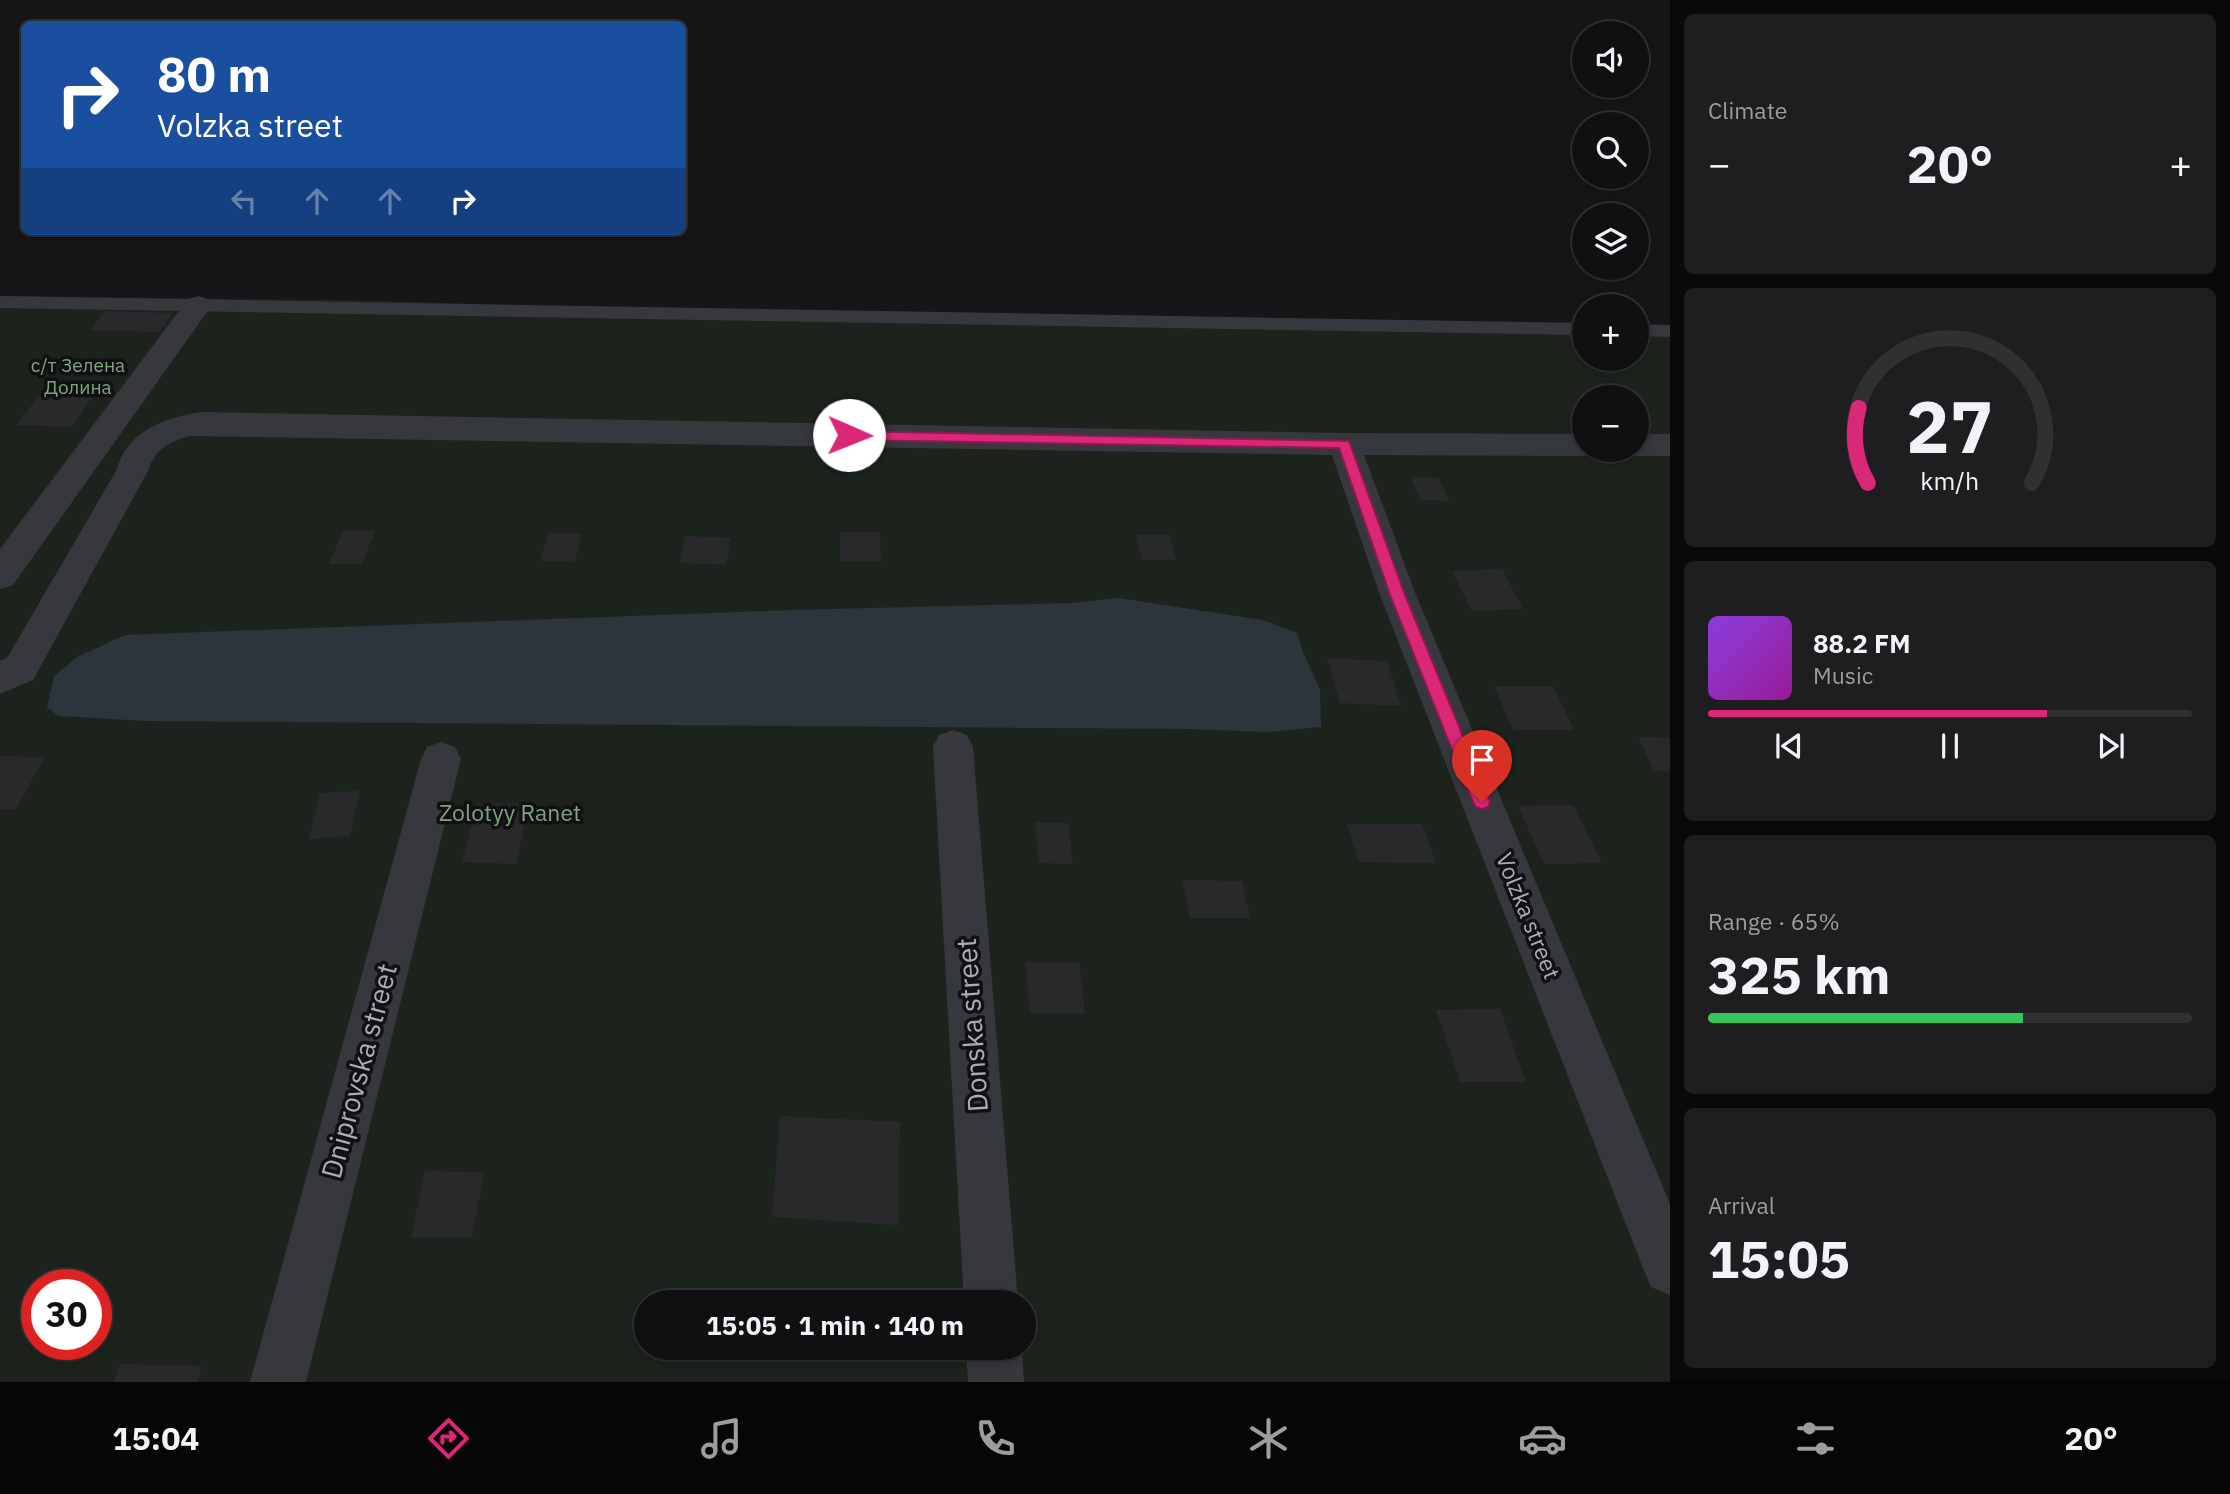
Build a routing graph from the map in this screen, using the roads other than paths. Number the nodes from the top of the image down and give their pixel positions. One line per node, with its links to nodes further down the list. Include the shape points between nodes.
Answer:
1 (0, 302): 2 (lane)
2 (198, 304): 3 (lane); 10 (street)
3 (1572, 330)
4 (1649, 330): 5 (lane)
5 (1670, 331)
6 (1344, 444): 7 (street); 11 (street, via 184,425 141,449 20,669); 14 (street, Volzka street, via 1398,595)
7 (1572, 445)
8 (1649, 445): 9 (street)
9 (1670, 445)
10 (0, 575)
11 (0, 678)
12 (953, 747): 15 (street, Donska street)
13 (441, 759): 17 (street, Dniprovska street)
14 (1670, 1268)
15 (990, 1290)
16 (995, 1360): 18 (street)
17 (278, 1382)
18 (996, 1382)

